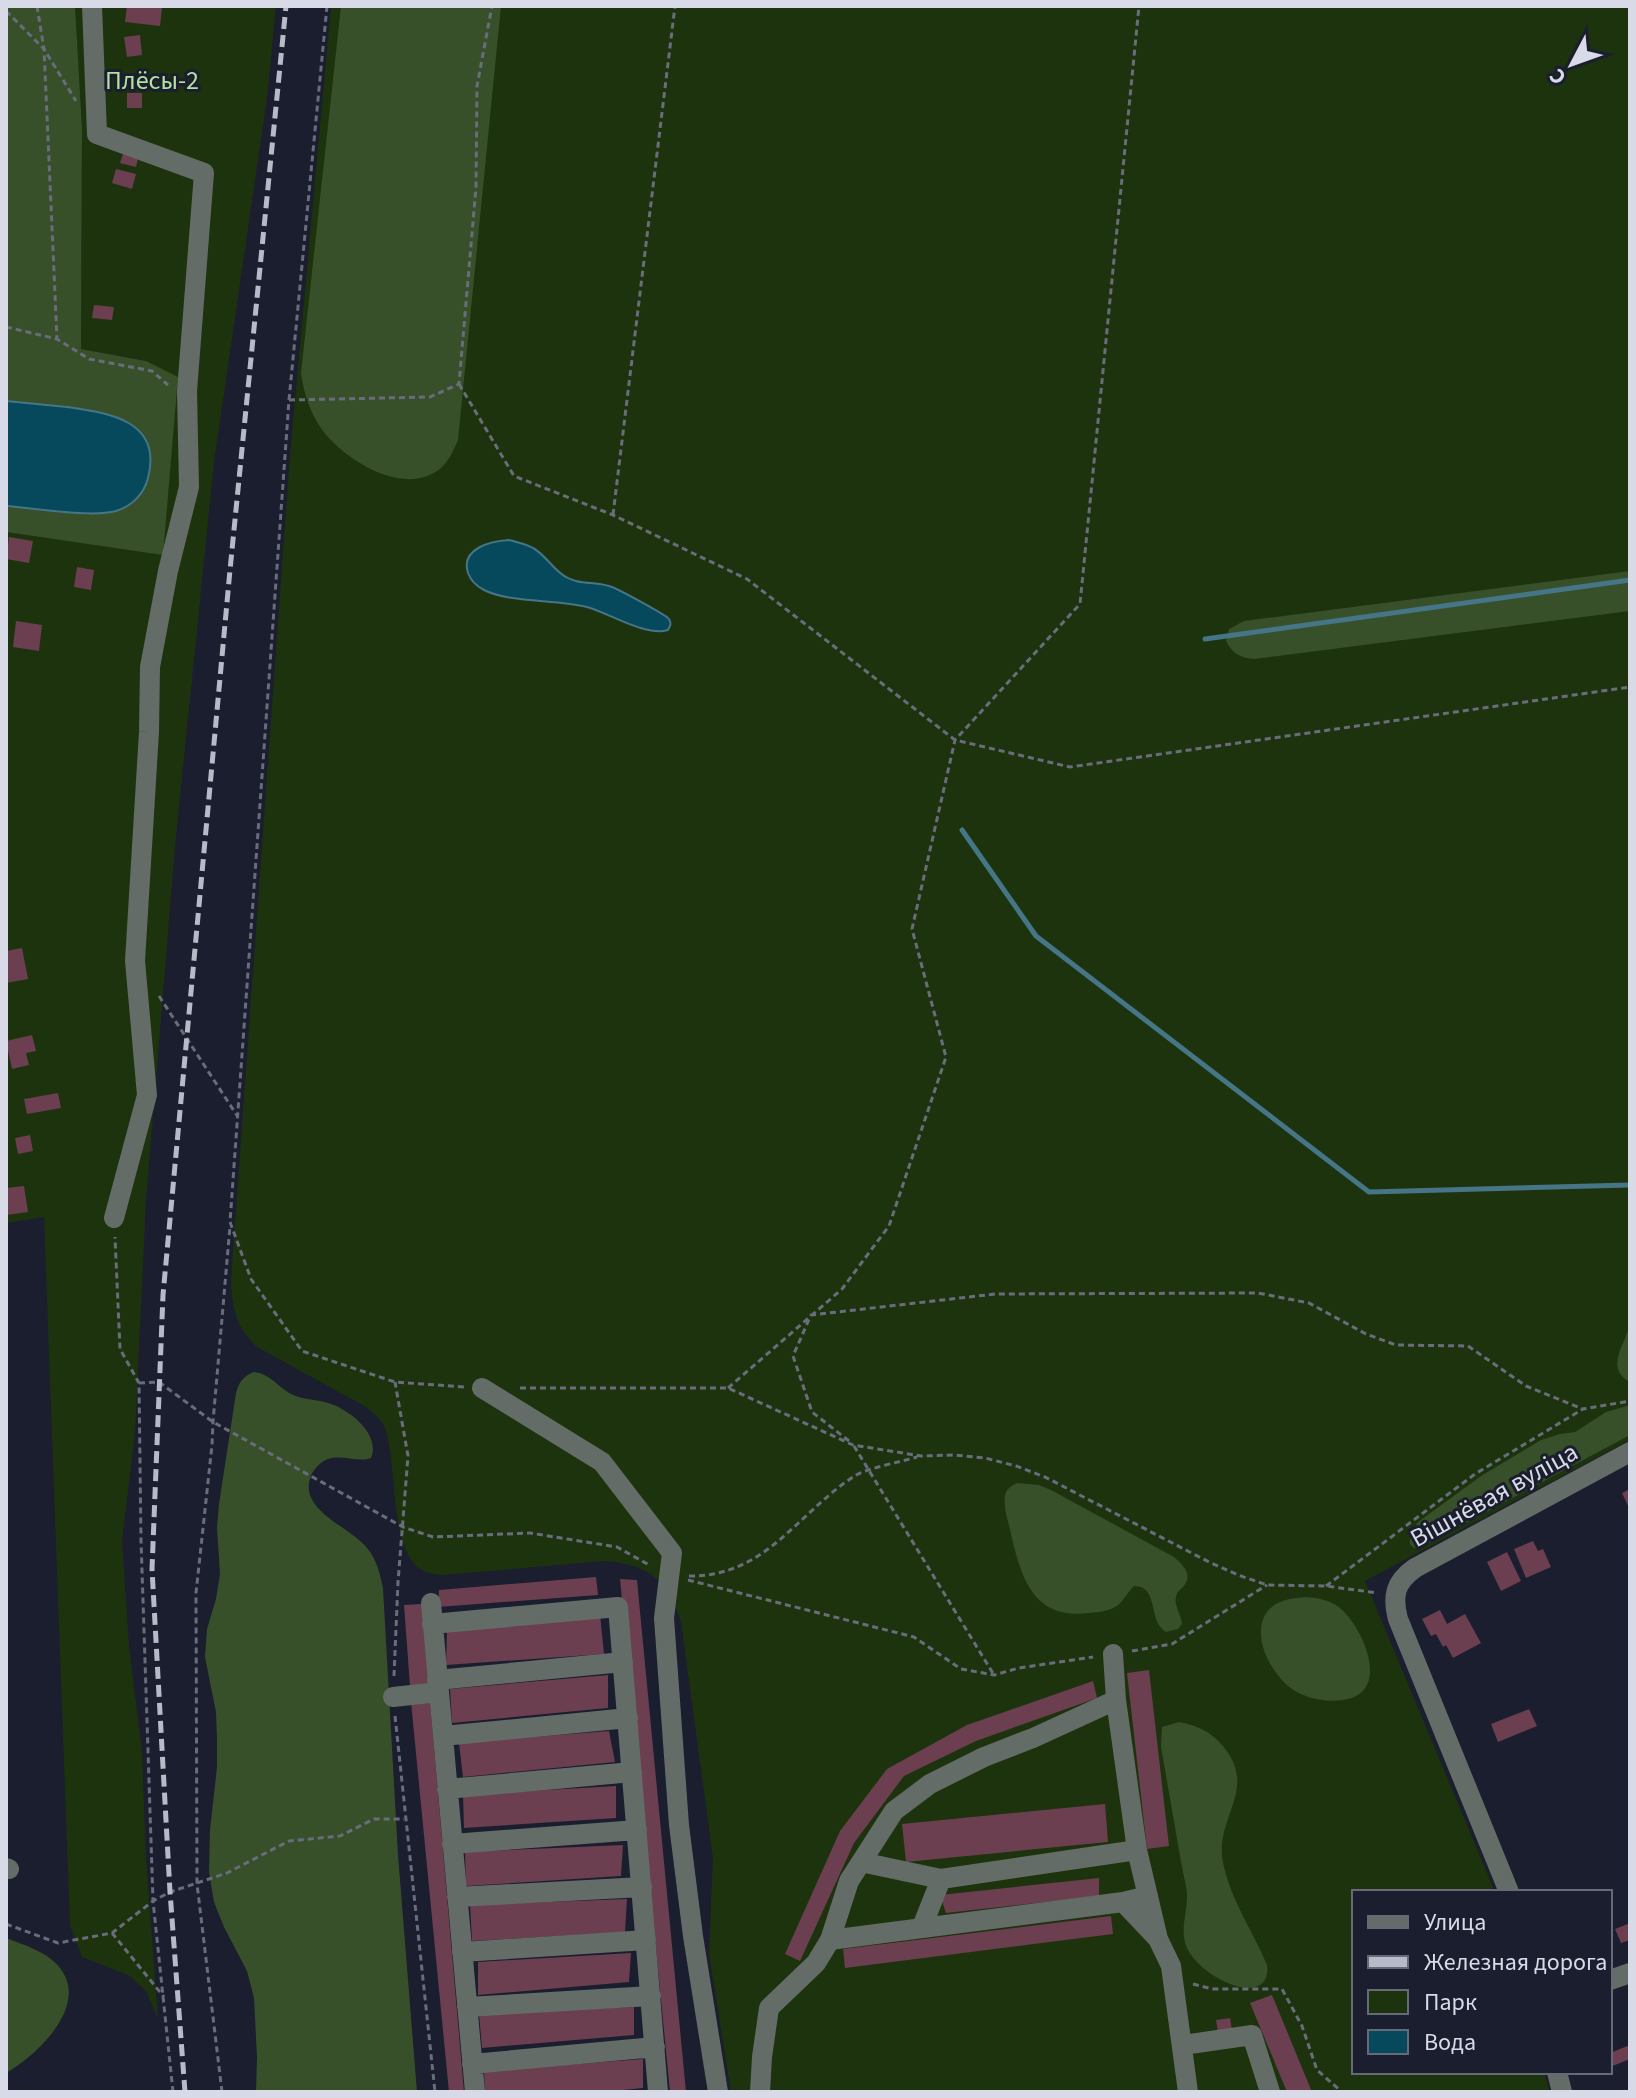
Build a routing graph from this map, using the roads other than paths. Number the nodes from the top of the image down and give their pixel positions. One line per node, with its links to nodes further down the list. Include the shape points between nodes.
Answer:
1 (92, 6): 2 (street, via 97,134 204,173 187,391 189,487 150,667 135,961 147,1095)
2 (114, 1218)
3 (482, 1388): 38 (street, via 602,1462 672,1553 664,1618 679,1825)
4 (1630, 1452): 22 (street, Вішнёвая вуліца, via 1415,1568 1398,1585 1396,1608 1403,1631)
5 (431, 1603): 6 (street)
6 (432, 1624): 8 (street, via 618,1607); 9 (street)
7 (1113, 1654): 11 (street)
8 (623, 1662): 9 (street); 12 (street)
9 (438, 1686): 10 (street); 13 (street)
10 (393, 1697)
11 (1116, 1700): 18 (street); 19 (street, via 930,1784 894,1811)
12 (628, 1718): 13 (street); 14 (street)
13 (443, 1736): 15 (street)
14 (632, 1772): 15 (street); 16 (street)
15 (447, 1789): 17 (street)
16 (637, 1830): 17 (street); 21 (street)
17 (452, 1844): 24 (street)
18 (1137, 1850): 20 (street); 23 (street)
19 (861, 1862): 20 (street); 29 (street, via 849,1881)
20 (941, 1879): 26 (street)
21 (642, 1887): 24 (street); 28 (street)
22 (1508, 1890)
23 (1148, 1896): 25 (street); 27 (street)
24 (457, 1897): 30 (street)
25 (1123, 1902): 26 (street); 27 (street)
26 (922, 1927): 29 (street)
27 (1158, 1939): 33 (street, via 1171,1966)
28 (646, 1940): 30 (street); 31 (street)
29 (830, 1940): 39 (street, via 816,1963 769,2008)
30 (462, 1952): 32 (street)
31 (651, 1996): 32 (street); 34 (street)
32 (467, 2007): 35 (street)
33 (1183, 2045): 40 (street); 41 (street, via 1252,2035)
34 (655, 2047): 35 (street); 37 (street)
35 (472, 2064): 36 (street)
36 (475, 2092)
37 (658, 2092)
38 (718, 2092)
39 (760, 2092)
40 (1188, 2092)
41 (1270, 2092)

